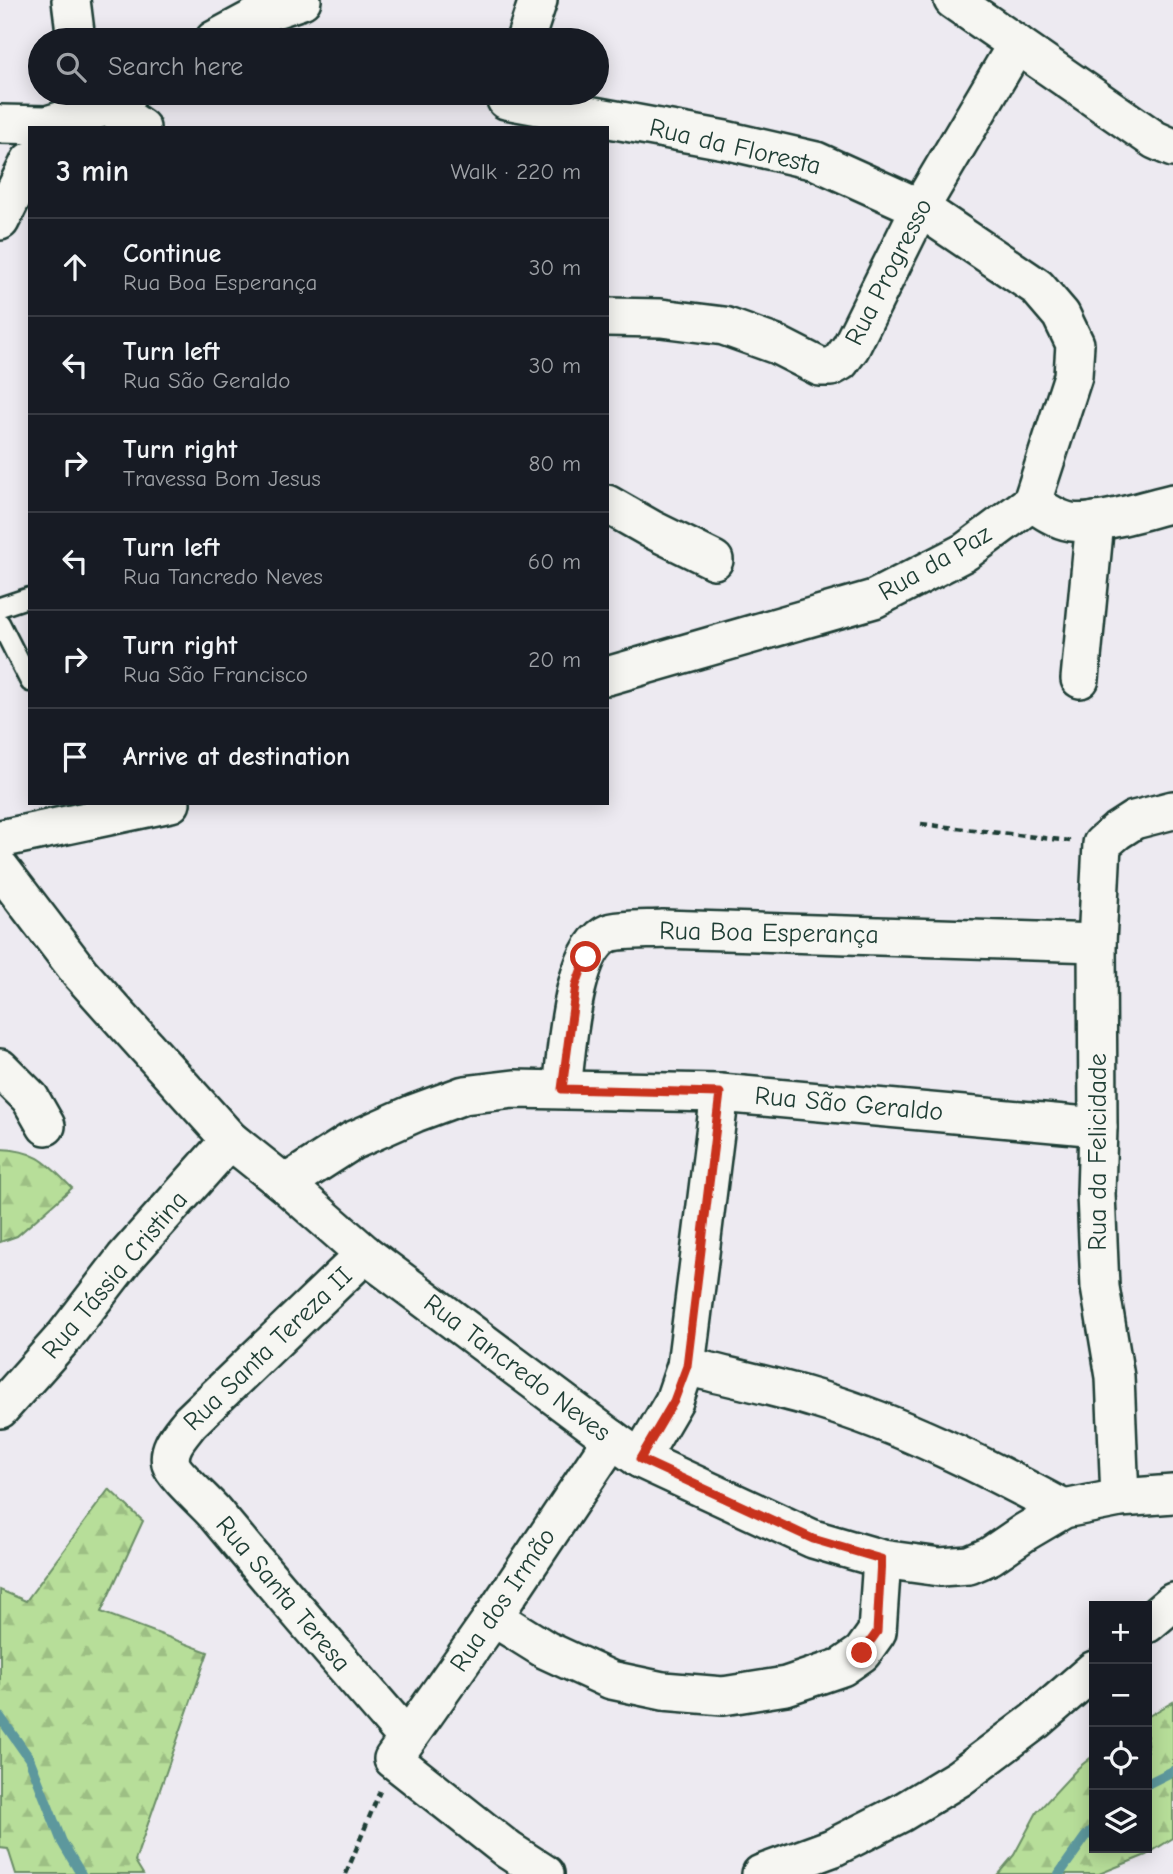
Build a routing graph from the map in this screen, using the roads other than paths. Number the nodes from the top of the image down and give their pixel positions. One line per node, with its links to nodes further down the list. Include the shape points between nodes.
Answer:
1 (71, 0): 5 (street)
2 (302, 0): 6 (street)
3 (538, 0): 7 (street)
4 (953, 0): 8 (street)
5 (74, 28)
6 (236, 28)
7 (529, 28)
8 (1017, 44): 15 (street); 17 (street, Rua Progresso)
9 (92, 105): 13 (street)
10 (107, 105): 14 (street)
11 (504, 107): 17 (street, Rua da Floresta, via 725,140 816,161)
12 (0, 124): 13 (street)
13 (46, 126)
14 (138, 126)
15 (1173, 148)
16 (28, 164): 18 (street)
17 (920, 208): 19 (street, Rua Progresso, via 851,347 831,367 820,367 724,326); 20 (street, Rua da Floresta, via 1037,287 1061,315 1075,344 1073,376)
18 (0, 221)
19 (609, 317)
20 (1032, 502): 23 (street, via 1070,522); 28 (street, Rua da Paz, via 965,552 874,599)
21 (1173, 503): 23 (street)
22 (609, 505): 24 (street)
23 (1095, 521): 30 (street)
24 (714, 560)
25 (28, 598): 26 (lane)
26 (0, 607)
27 (0, 622): 29 (lane)
28 (609, 675)
29 (28, 678)
30 (1080, 679)
31 (152, 805): 33 (street)
32 (1173, 810): 36 (street, Rua da Felicidade, via 1134,820 1102,844)
33 (94, 811): 34 (street)
34 (0, 839)
35 (0, 868): 42 (street, Rua Tancredo Neves, via 80,973)
36 (1097, 943): 38 (street, Rua Boa Esperança, via 663,929 611,933 586,957 576,985); 41 (street, Rua da Felicidade)
37 (0, 1068): 40 (street, via 30,1098)
38 (562, 1089): 39 (street, Rua São Geraldo); 43 (street, Rua São Geraldo, via 464,1095 352,1141)
39 (720, 1093): 41 (street, Rua São Geraldo); 45 (street, Rua dos Irmão)
40 (46, 1126)
41 (1098, 1127): 50 (street, Rua da Felicidade, via 1100,1287 1115,1377)
42 (230, 1140): 43 (street, Rua Tancredo Neves); 46 (street, Rua Tássia Cristina)
43 (285, 1184): 44 (street, Rua Tancredo Neves)
44 (365, 1254): 47 (street, Rua Santa Tereza II, via 190,1422); 48 (street, Rua Tancredo Neves)
45 (687, 1366): 48 (street, Rua dos Irmão, via 674,1401); 51 (street, via 816,1399 891,1426 982,1465)
46 (0, 1409)
47 (172, 1446): 57 (street, Rua Santa Teresa, via 172,1468 314,1631)
48 (626, 1449): 52 (street, Rua Tancredo Neves, via 813,1539); 54 (street, Rua dos Irmão)
49 (1173, 1494): 50 (street, Rua Tancredo Neves)
50 (1120, 1498): 51 (street, Rua Tancredo Neves)
51 (1064, 1509): 52 (street, Rua Tancredo Neves, via 968,1565 940,1567)
52 (881, 1559): 54 (street, via 877,1632 862,1653 842,1667 786,1686 723,1696 663,1692 611,1680 546,1650)
53 (1173, 1602): 55 (street)
54 (493, 1617): 57 (street, Rua dos Irmão)
55 (1152, 1621)
56 (1089, 1674): 59 (street, via 959,1778 832,1848)
57 (400, 1749): 58 (street, Rua Santa Teresa, via 508,1850)
58 (545, 1874)
59 (761, 1874)

